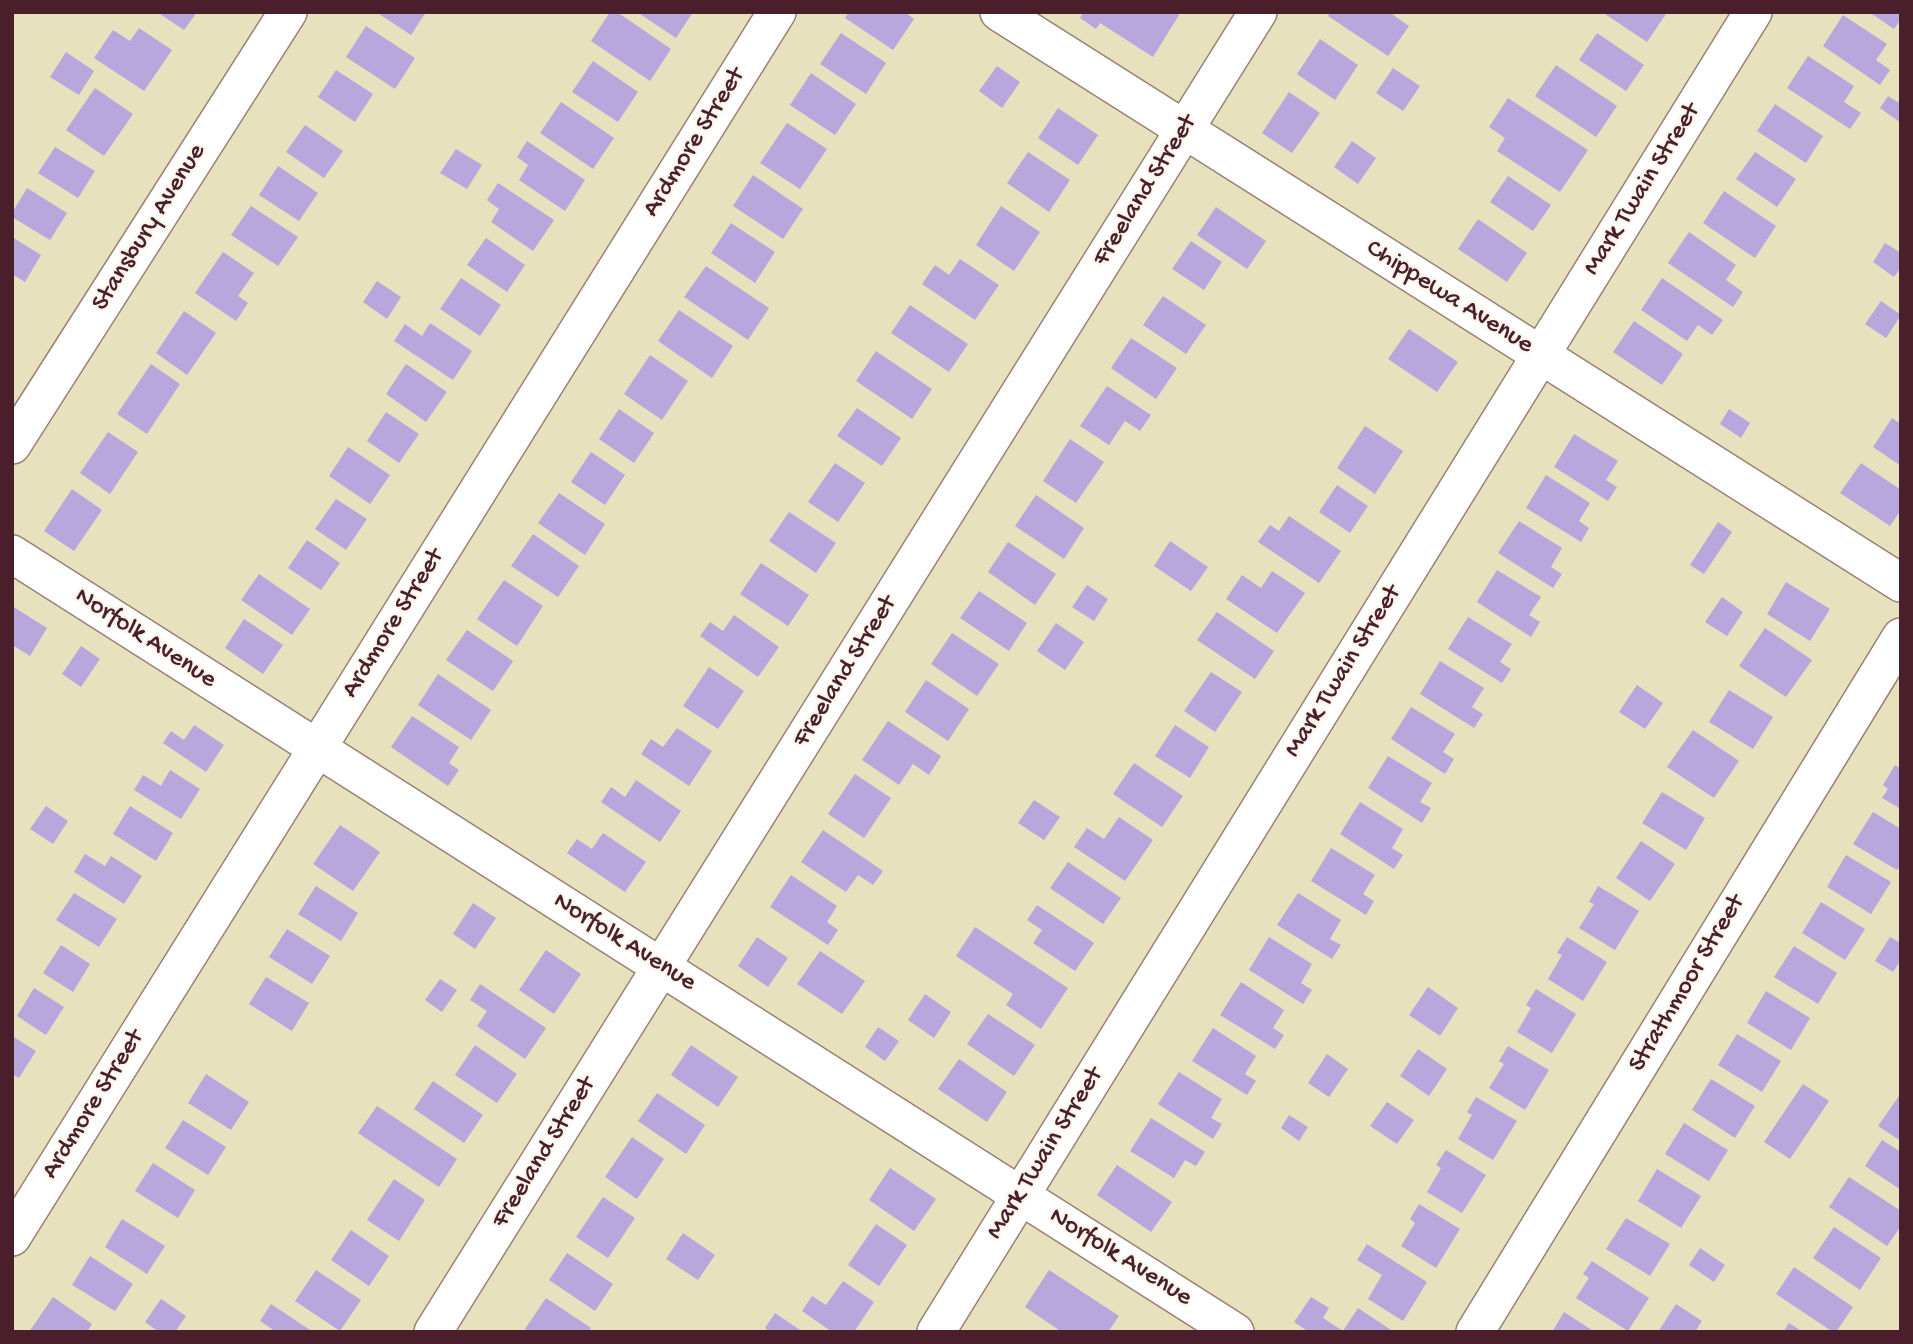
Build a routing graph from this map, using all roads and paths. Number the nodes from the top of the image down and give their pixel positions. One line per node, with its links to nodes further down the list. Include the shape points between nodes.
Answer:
1 (288, 12): 8 (street, Stansbury Avenue)
2 (777, 12): 12 (street, Ardmore Street)
3 (999, 12): 6 (street, Chippewa Avenue)
4 (1258, 12): 6 (street, Freeland Street)
5 (1753, 12): 7 (street, Mark Twain Street)
6 (1184, 131): 7 (street, Chippewa Avenue); 13 (street, Freeland Street)
7 (1540, 355): 10 (street, Chippewa Avenue); 14 (street, Mark Twain Street)
8 (12, 445)
9 (12, 554): 12 (street, Norfolk Avenue)
10 (1901, 583)
11 (1901, 637): 19 (street, Strathmoor Street)
12 (317, 748): 13 (street, Norfolk Avenue); 15 (street, Ardmore Street)
13 (661, 967): 14 (street, Norfolk Avenue); 16 (street, Freeland Street)
14 (1020, 1195): 17 (street, Mark Twain Street); 18 (street, Norfolk Avenue)
15 (12, 1237)
16 (433, 1332)
17 (936, 1332)
18 (1236, 1332)
19 (1475, 1332)

